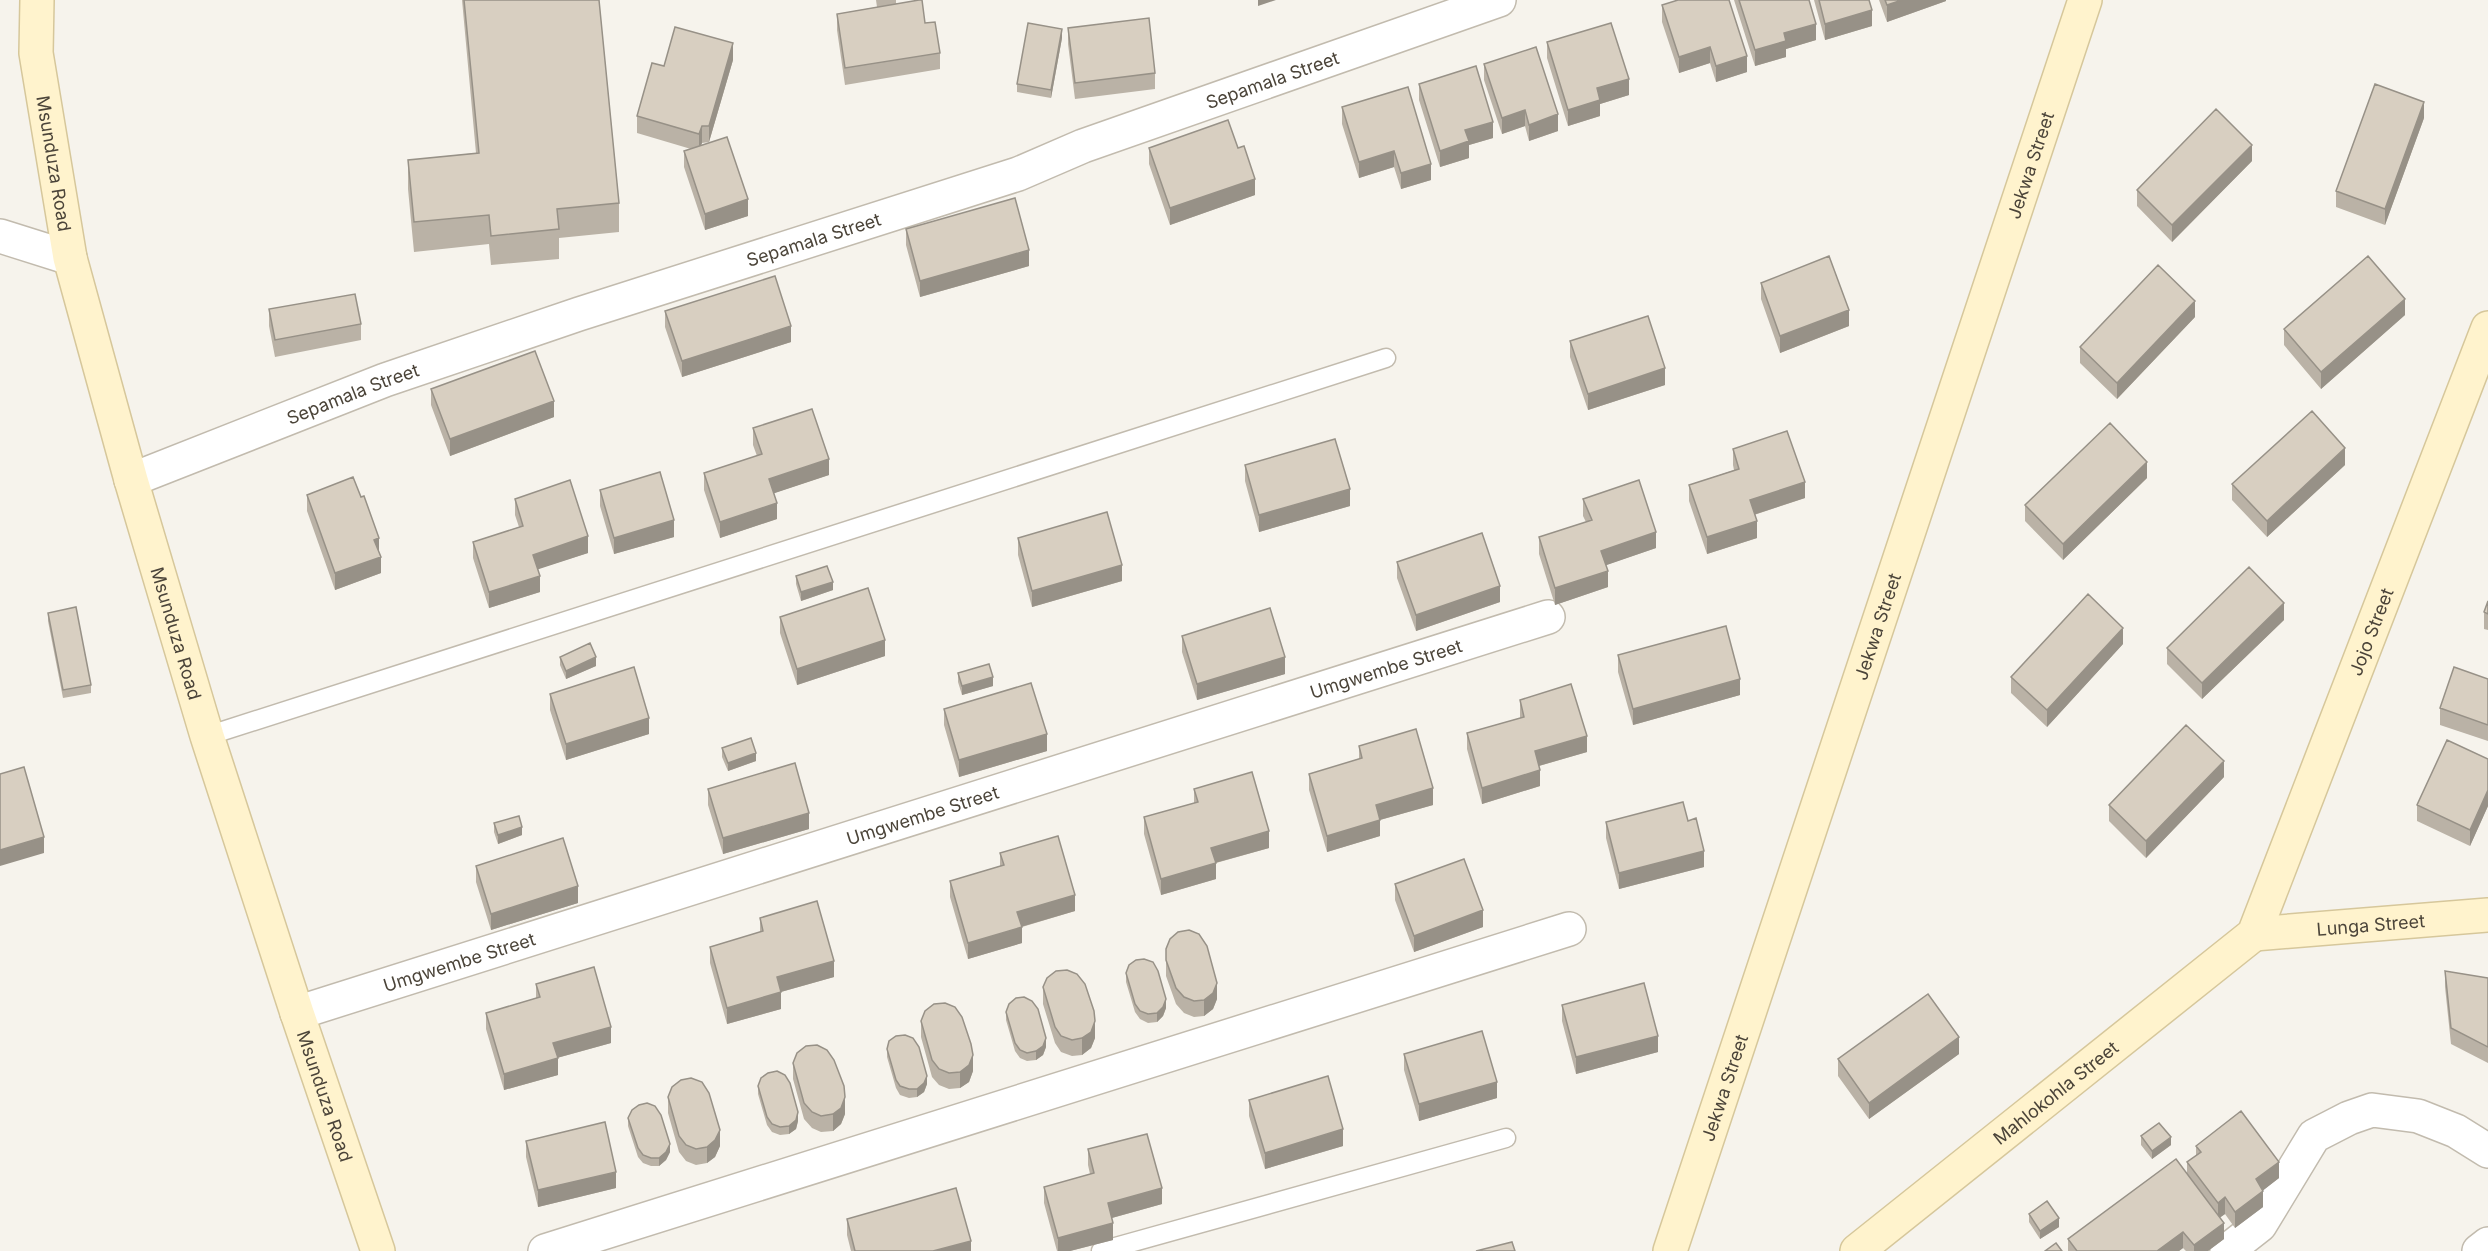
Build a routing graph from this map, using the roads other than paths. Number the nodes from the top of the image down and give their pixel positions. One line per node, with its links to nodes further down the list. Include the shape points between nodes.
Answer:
1 (38, 0): 5 (street, Msunduza Road, via 36,53)
2 (1499, 0): 8 (street, Sepamala Street, via 1083,146 1018,174 385,380)
3 (2085, 0): 21 (street, Jekwa Street)
4 (0, 236): 5 (street)
5 (70, 258): 8 (street, Msunduza Road)
6 (2488, 328): 13 (street, Jojo Street)
7 (1386, 358): 10 (lane)
8 (131, 480): 10 (street, Msunduza Road)
9 (1548, 617): 14 (street, Umgwembe Street)
10 (207, 736): 14 (street, Msunduza Road)
11 (2488, 915): 13 (street, Lunga Street)
12 (1569, 929): 19 (street)
13 (2254, 934): 22 (street, Mahlokohla Street)
14 (297, 1013): 18 (street, Msunduza Road)
15 (1506, 1138): 20 (lane)
16 (2488, 1151): 23 (street, via 2456,1131 2418,1116 2372,1110 2349,1118 2314,1136 2260,1225)
17 (2488, 1244): 24 (street)
18 (378, 1251)
19 (545, 1251)
20 (1101, 1251)
21 (1670, 1251)
22 (1857, 1251)
23 (2227, 1251)
24 (2480, 1251)

